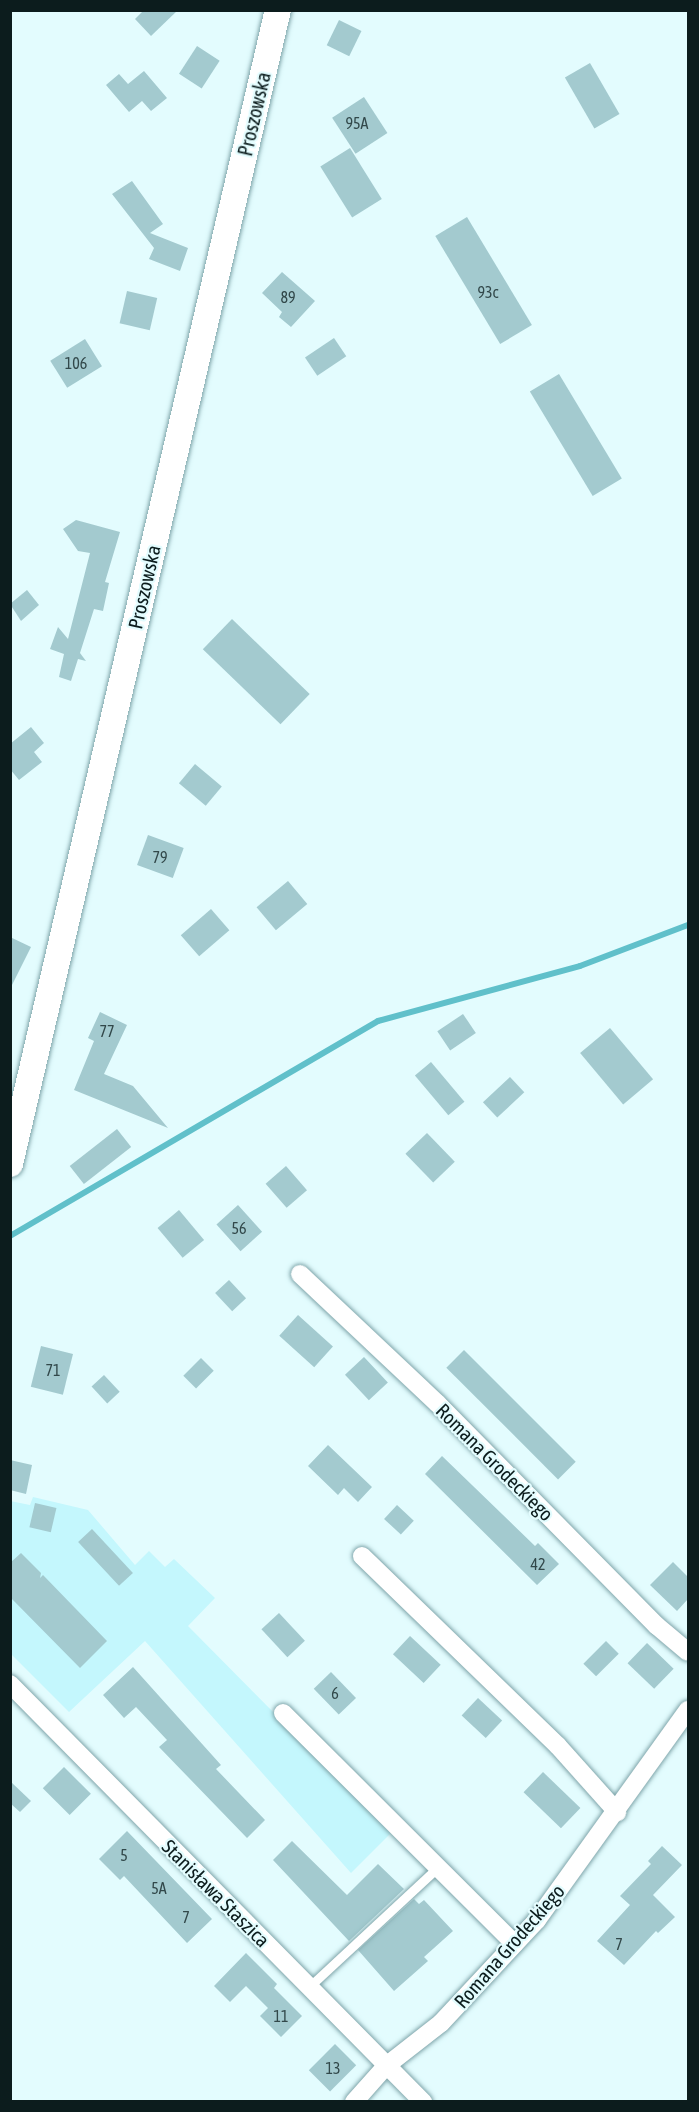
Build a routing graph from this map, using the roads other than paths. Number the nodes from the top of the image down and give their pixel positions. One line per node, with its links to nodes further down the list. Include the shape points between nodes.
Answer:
1 (278, 10): 2 (main road, Proszowska)
2 (10, 1164)
3 (300, 1274): 5 (street, Romana Grodeckiego, via 437,1402 657,1626)
4 (362, 1556): 9 (street, via 558,1746)
5 (688, 1652)
6 (10, 1684): 12 (street, Stanisława Staszica)
7 (283, 1713): 10 (street)
8 (687, 1715): 9 (street, Romana Grodeckiego)
9 (617, 1812): 11 (street, Romana Grodeckiego)
10 (438, 1867): 11 (street); 12 (lane)
11 (515, 1944): 13 (street, Romana Grodeckiego, via 441,2023)
12 (309, 1987): 13 (street, Stanisława Staszica)
13 (386, 2066): 14 (street, Romana Grodeckiego); 15 (street, Stanisława Staszica)
14 (354, 2102)
15 (423, 2102)

